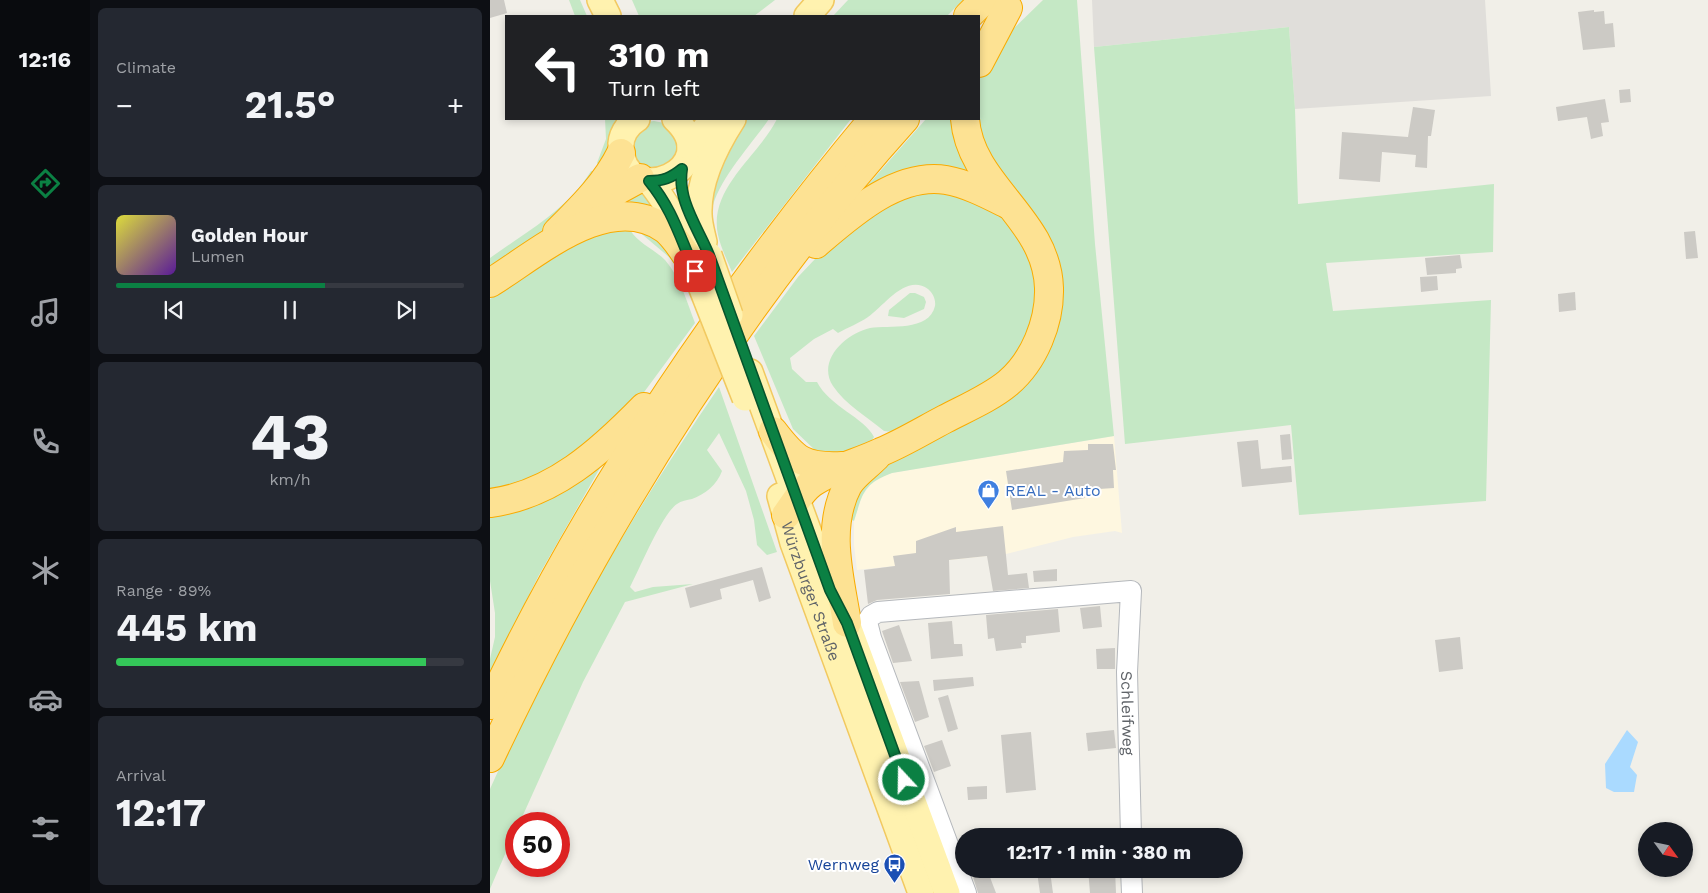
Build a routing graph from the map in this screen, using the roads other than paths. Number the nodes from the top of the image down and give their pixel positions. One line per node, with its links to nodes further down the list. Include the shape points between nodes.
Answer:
1 (587, 0): 5 (main road)
2 (600, 0): 6 (main road)
3 (822, 0): 7 (main road)
4 (1002, 3): 8 (highway); 9 (highway); 10 (highway)
5 (593, 15)
6 (608, 15)
7 (808, 15)
8 (971, 15)
9 (980, 36)
10 (980, 60)
11 (632, 120): 18 (main road, via 624,132)
12 (676, 120): 19 (main road, via 688,136)
13 (712, 120): 19 (main road)
14 (732, 120): 24 (main road, via 708,168 701,195)
15 (872, 120): 27 (highway, via 757,263)
16 (904, 120): 25 (highway)
17 (964, 120): 21 (highway, via 979,163)
18 (621, 153): 20 (main road, Würzburger Straße, via 628,168); 23 (highway, via 591,196)
19 (686, 158): 20 (main road, via 667,179); 24 (main road, Würzburger Straße, via 680,186)
20 (645, 180): 22 (highway, via 618,190); 24 (main road, Würzburger Straße, via 662,197)
21 (1014, 207): 25 (highway, via 971,187 945,180 894,188 860,207); 30 (highway, via 1038,241 1047,269 1047,312 1034,350 1008,383 990,395 880,453)
22 (573, 231): 23 (highway); 24 (highway, via 616,216 645,218)
23 (538, 251): 26 (highway)
24 (700, 257): 28 (main road, Würzburger Straße, bridge)
25 (776, 276): 35 (highway, via 670,428 610,527 524,687)
26 (490, 283)
27 (683, 367): 32 (highway, via 615,436 577,468 509,501); 34 (highway, via 591,514)
28 (750, 391): 29 (main road, Würzburger Straße); 31 (main road, Würzburger Straße)
29 (773, 431): 30 (highway, via 789,451 807,464); 31 (main road, Würzburger Straße)
30 (846, 475): 31 (highway, via 820,501); 33 (highway, via 836,532 838,570)
31 (787, 502): 33 (main road, Würzburger Straße); 40 (main road, Würzburger Straße, via 793,543)
32 (490, 503)
33 (847, 623): 41 (main road, Würzburger Straße)
34 (490, 705)
35 (490, 758)
36 (1131, 828): 37 (street, Schleifweg, via 1127,672 1131,591 878,612 867,622 871,638)
37 (955, 863)
38 (960, 878): 42 (street, Schleifweg)
39 (1131, 878): 43 (street)
40 (921, 893)
41 (947, 893)
42 (966, 893)
43 (1132, 893)

